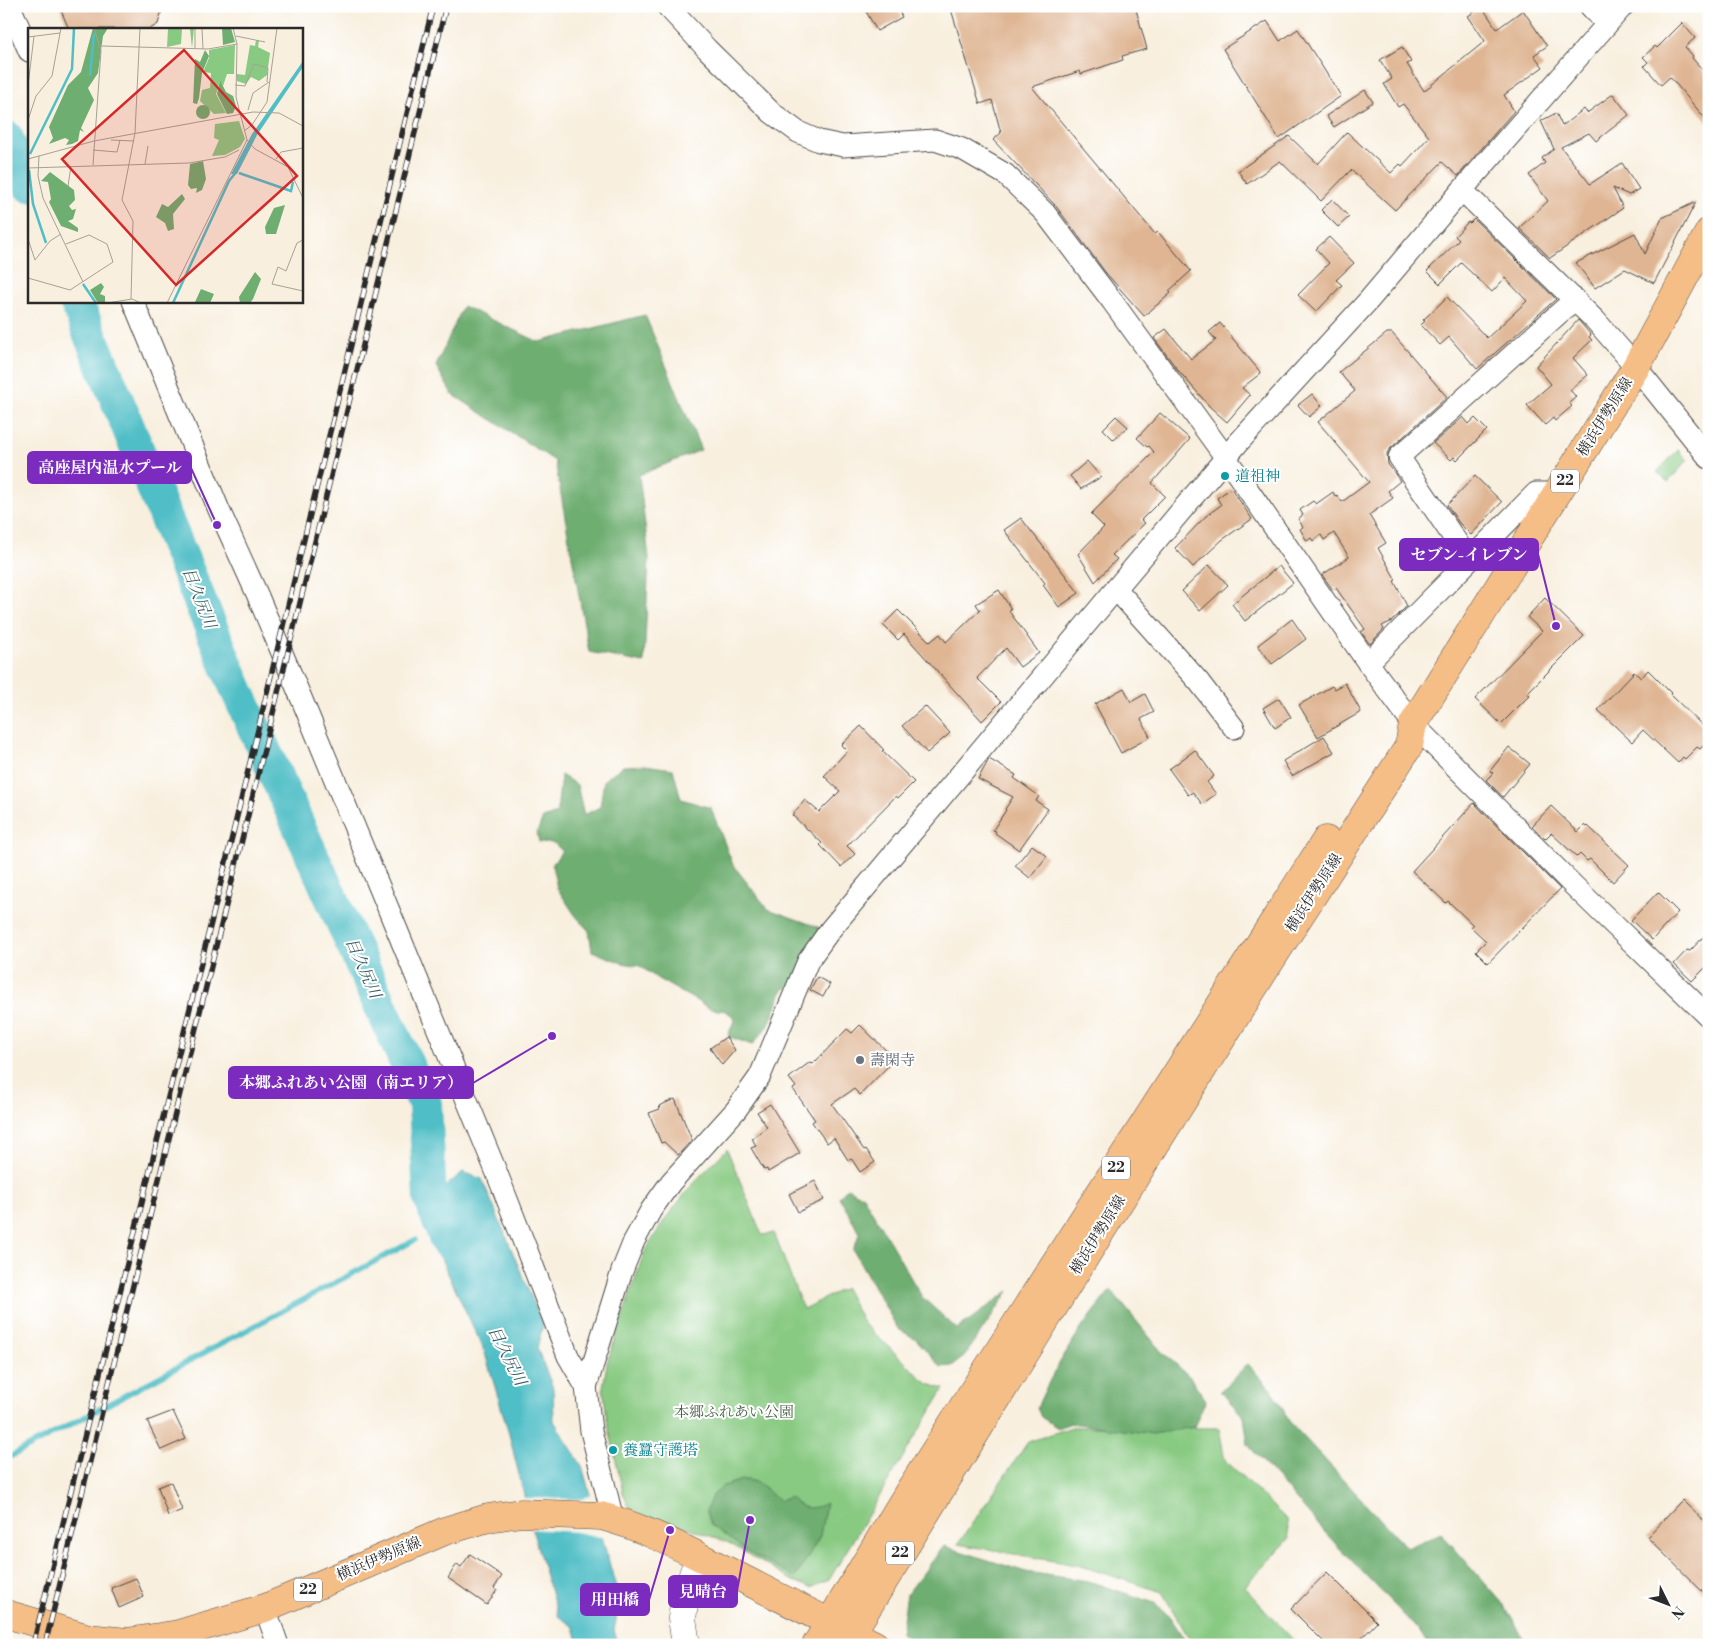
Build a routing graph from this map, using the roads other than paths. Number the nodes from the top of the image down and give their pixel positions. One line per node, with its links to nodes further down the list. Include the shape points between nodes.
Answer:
1 (10, 6): 6 (street)
2 (667, 6): 12 (street, via 772,112 798,132 843,146 935,140 962,149 1005,174 1045,213)
3 (1590, 6): 5 (street)
4 (1623, 6): 5 (street)
5 (1607, 24): 7 (street)
6 (28, 49)
7 (1462, 190): 9 (street); 12 (street, via 1369,300)
8 (1709, 232): 11 (main road, 横浜伊勢原線 / 22)
9 (1575, 299): 11 (street); 15 (street, via 1399,457)
10 (132, 302): 21 (street, via 392,916 568,1356)
11 (1636, 367): 13 (street); 14 (main road, 横浜伊勢原線 / 22)
12 (1226, 458): 16 (street); 17 (street)
13 (1709, 458)
14 (1558, 493): 15 (street, via 1536,493); 18 (main road, 横浜伊勢原線 / 22)
15 (1469, 560): 17 (street)
16 (1116, 589): 19 (street, via 1199,682); 21 (street, via 830,930 808,961 760,1076 736,1110 671,1182 634,1241)
17 (1368, 663): 18 (street)
18 (1413, 724): 20 (street); 26 (main road, 横浜伊勢原線 / 22, via 1409,746 1264,971 871,1600)
19 (1234, 728)
20 (1709, 1017)
21 (586, 1387): 22 (street, via 591,1431)
22 (611, 1519): 23 (main road, 横浜伊勢原線 / 22); 24 (main road, 横浜伊勢原線 / 22, via 521,1513 488,1518 445,1531)
23 (699, 1557): 26 (main road, 横浜伊勢原線 / 22); 28 (street, via 683,1608)
24 (265, 1608): 25 (main road, 横浜伊勢原線 / 22, via 179,1634 128,1642 88,1638); 27 (street)
25 (6, 1614)
26 (843, 1638)
27 (278, 1645)
28 (686, 1645)

